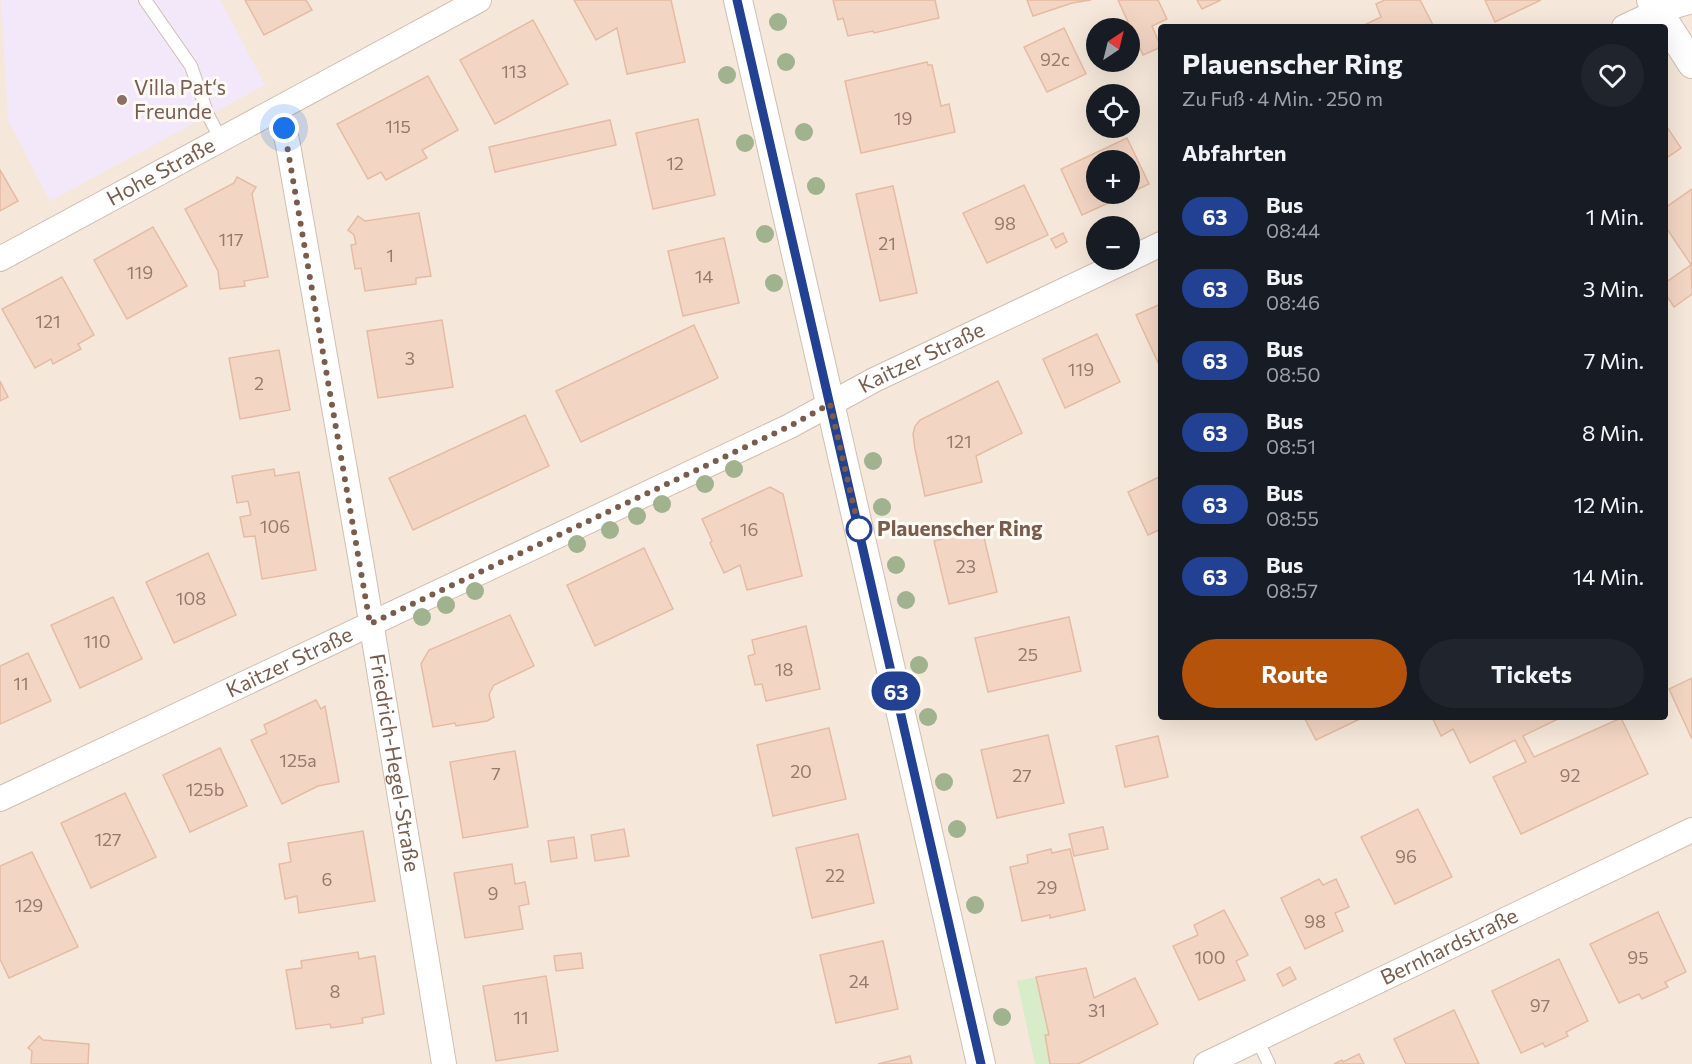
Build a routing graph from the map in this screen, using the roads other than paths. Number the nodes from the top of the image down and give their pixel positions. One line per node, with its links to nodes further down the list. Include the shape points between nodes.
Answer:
1 (146, 0): 11 (lane, via 191,66)
2 (479, 0): 10 (street, Hohe Straße)
3 (738, 0): 16 (street)
4 (1692, 1): 5 (street)
5 (1655, 6): 6 (street); 7 (street)
6 (1628, 24)
7 (1666, 24)
8 (1668, 26): 9 (street)
9 (1692, 64)
10 (276, 110): 11 (street, Hohe Straße); 17 (street, Friedrich-Hegel-Straße, via 288,145)
11 (221, 141): 14 (street, Hohe Straße)
12 (1158, 245): 13 (street, Kaitzer Straße)
13 (1140, 254)
14 (0, 259)
15 (1106, 270): 16 (street, Kaitzer Straße)
16 (830, 404): 17 (street, Kaitzer Straße); 22 (street)
17 (370, 624): 18 (street, Kaitzer Straße); 21 (street, Friedrich-Hegel-Straße)
18 (0, 798)
19 (1692, 830): 20 (street, Bernhardstraße)
20 (1257, 1039): 23 (street, Bernhardstraße); 24 (lane)
21 (444, 1064)
22 (981, 1064)
23 (1206, 1064)
24 (1269, 1064)

